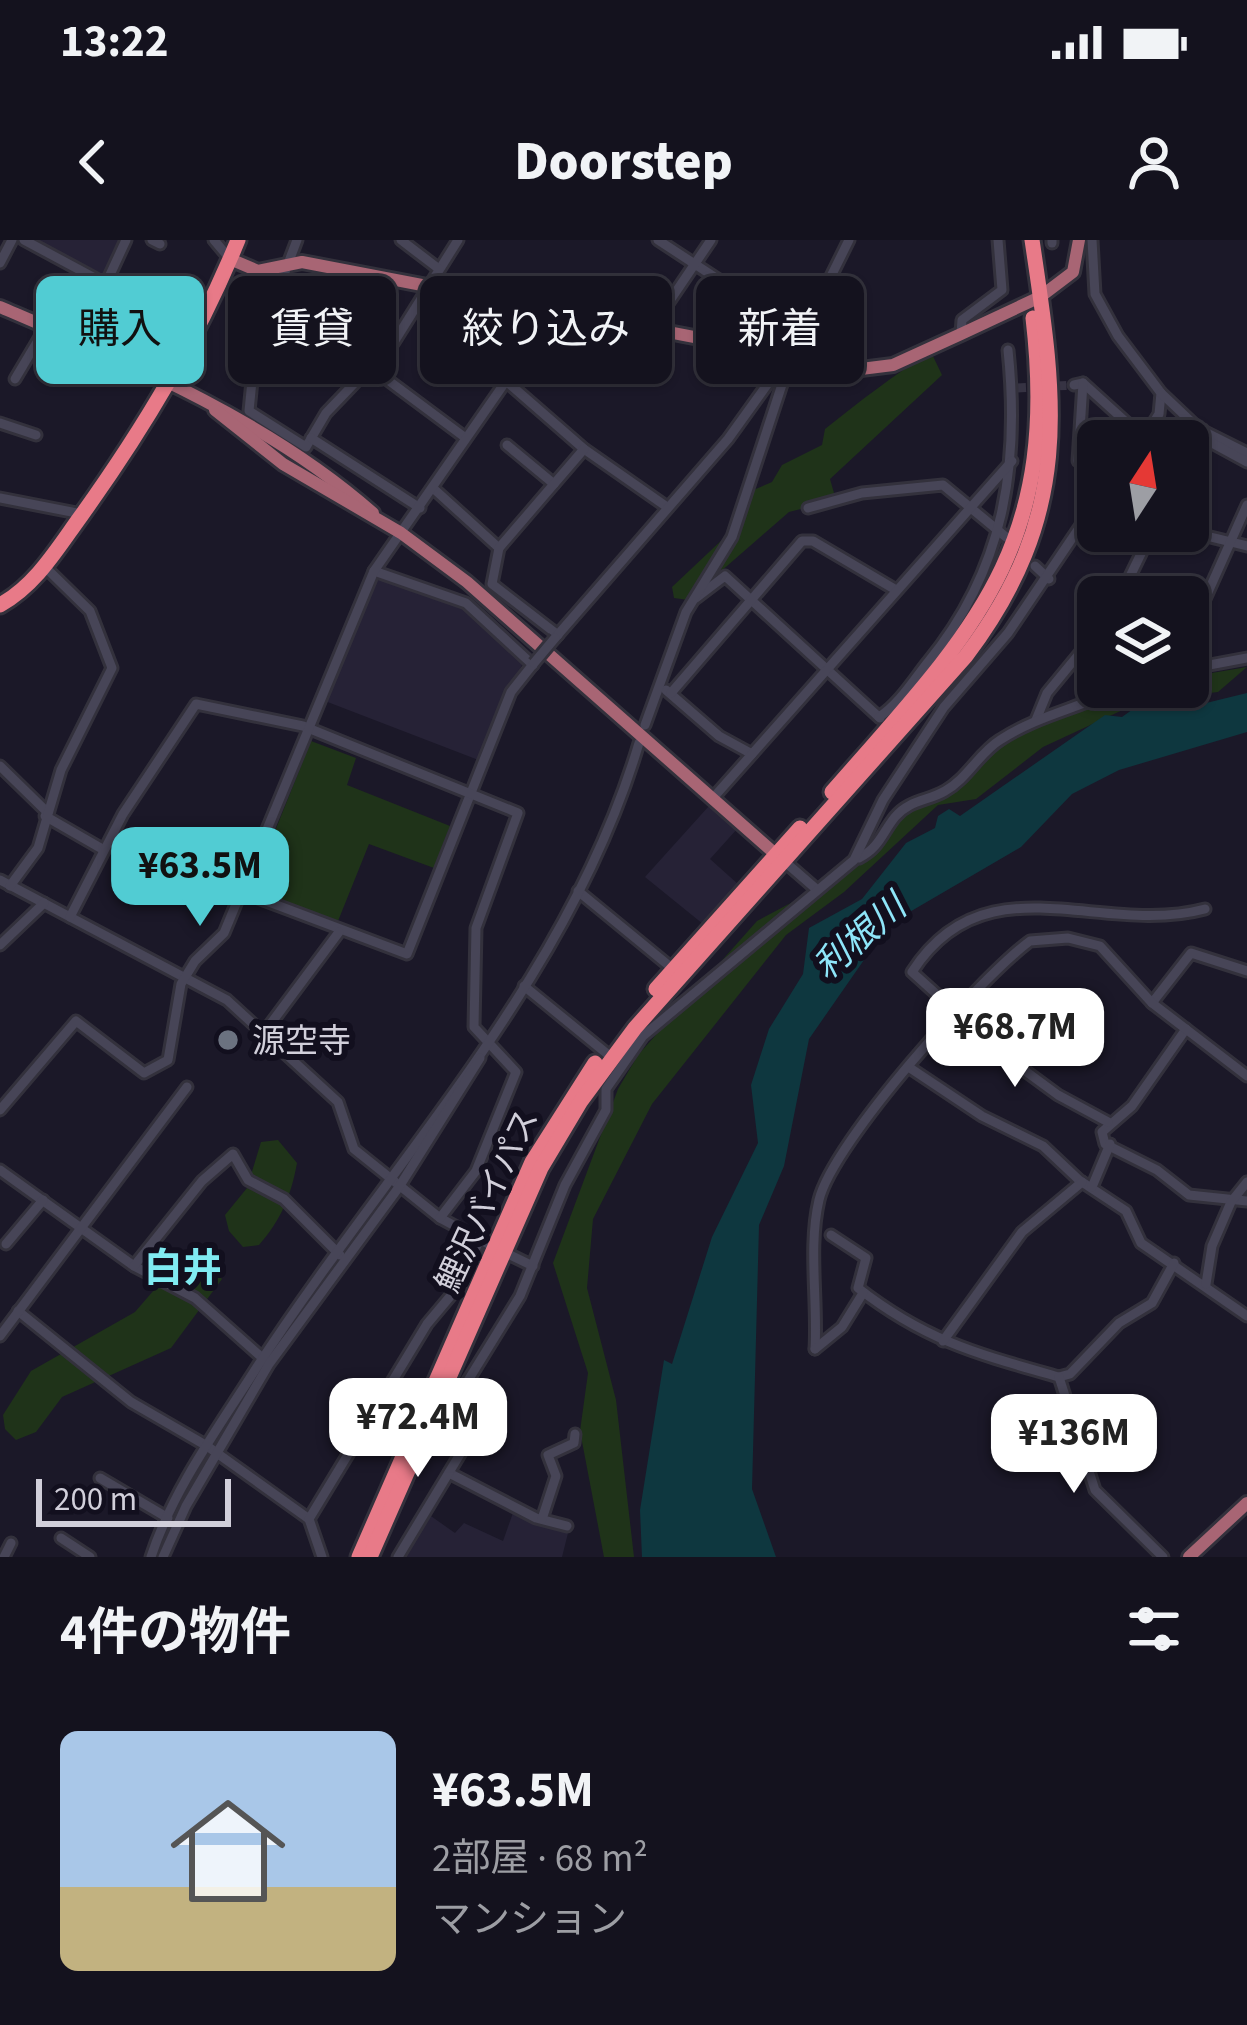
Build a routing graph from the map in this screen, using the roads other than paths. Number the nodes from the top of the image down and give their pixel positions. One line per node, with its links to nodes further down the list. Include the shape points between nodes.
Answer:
1 (12, 240): 19 (street)
2 (24, 240): 22 (street)
3 (126, 240): 23 (street)
4 (214, 240): 17 (street)
5 (238, 240): 17 (highway)
6 (297, 240): 18 (street)
7 (401, 240): 21 (street)
8 (458, 240): 21 (street)
9 (658, 240): 20 (street)
10 (710, 240): 20 (street)
11 (849, 240): 27 (street)
12 (998, 240): 35 (street, via 1002,290 962,320)
13 (1022, 240): 30 (highway, 鯉沢バイパス)
14 (1032, 240): 30 (highway, 鯉沢バイパス)
15 (1079, 240): 30 (main road, via 1073,272)
16 (1092, 240): 50 (street, via 1095,294)
17 (230, 259): 18 (main road, via 258,271); 33 (highway)
18 (290, 262): 24 (street); 28 (main road)
19 (0, 263)
20 (695, 267): 26 (street); 31 (street)
21 (439, 269): 25 (street)
22 (94, 276)
23 (107, 276)
24 (283, 276)
25 (432, 276)
26 (709, 276)
27 (832, 276)
28 (420, 284)
29 (420, 292): 36 (street)
30 (1036, 298): 35 (main road); 102 (highway, 鯉沢バイパス, via 1054,404 1041,509 983,634)
31 (672, 300)
32 (0, 307): 34 (main road)
33 (204, 317)
34 (36, 323)
35 (961, 334): 39 (main road, via 878,369)
36 (396, 337)
37 (36, 344): 40 (street)
38 (1008, 350): 64 (street)
39 (864, 367)
40 (16, 379)
41 (396, 383): 58 (street)
42 (165, 384): 49 (main road)
43 (252, 384): 59 (street, via 249,411 306,447)
44 (353, 384): 59 (street)
45 (504, 384): 58 (street)
46 (509, 384): 62 (street)
47 (769, 384): 71 (street)
48 (780, 384): 89 (street, via 732,537)
49 (169, 386): 74 (highway); 75 (main road)
50 (1161, 393): 53 (street); 54 (street)
51 (1078, 420): 52 (street, via 1078,384)
52 (1120, 420)
53 (1156, 420)
54 (1188, 420)
55 (0, 423): 57 (street)
56 (1209, 433): 63 (street)
57 (36, 435)
58 (464, 436): 67 (street)
59 (311, 438): 72 (street)
60 (1209, 439): 65 (street)
61 (507, 445): 66 (street)
62 (584, 449): 66 (street); 71 (street)
63 (1247, 453)
64 (1012, 461): 70 (street); 77 (street)
65 (1247, 462)
66 (554, 484): 81 (street)
67 (434, 489): 72 (street); 81 (street)
68 (0, 497): 74 (street)
69 (1247, 505): 79 (street)
70 (972, 506): 73 (street, via 943,485); 77 (street); 86 (street)
71 (667, 507): 91 (street)
72 (420, 508): 75 (street)
73 (808, 508)
74 (82, 514): 82 (highway)
75 (401, 532): 84 (street); 108 (main road, via 532,635)
76 (1077, 533): 85 (street)
77 (1003, 534): 102 (street, via 977,592)
78 (1209, 537): 79 (street)
79 (1230, 542): 80 (street); 87 (street)
80 (1247, 546)
81 (499, 548): 91 (street, via 492,584)
82 (44, 566): 90 (highway); 109 (street, via 90,611 112,668)
83 (1035, 566): 85 (street)
84 (374, 571): 94 (street, via 466,603); 103 (street)
85 (1048, 579): 112 (street, via 944,707)
86 (896, 590): 88 (street, via 802,541); 96 (street)
87 (1209, 590)
88 (750, 600): 89 (street, via 725,576); 96 (street); 98 (street)
89 (692, 601): 97 (street)
90 (0, 605)
91 (557, 636): 94 (street, bridge)
92 (1077, 657): 100 (street)
93 (1247, 658): 95 (street)
94 (534, 664): 107 (street, via 511,692)
95 (1209, 665)
96 (826, 670): 102 (street); 105 (street)
97 (659, 685): 98 (street); 101 (street)
98 (670, 693): 105 (street)
99 (1082, 708): 100 (street)
100 (1036, 720): 112 (street, via 988,749 945,791 911,804 885,838)
101 (645, 725)
102 (888, 726): 111 (highway, 鯉沢バイパス)
103 (308, 730): 107 (street); 110 (street, via 196,704); 116 (street)
104 (639, 743): 115 (street, via 621,804)
105 (752, 754): 108 (street)
106 (0, 766): 109 (street)
107 (471, 794): 120 (street, via 406,954); 130 (street, via 518,813 476,928 473,1027)
108 (713, 798): 111 (main road)
109 (46, 813): 110 (street); 113 (street, via 38,848)
110 (104, 850): 119 (street)
111 (780, 858): 114 (street); 122 (highway, 鯉沢バイパス); 131 (highway, 鯉沢バイパス)
112 (854, 860): 114 (street)
113 (5, 883): 117 (street)
114 (815, 889): 153 (street, via 624,1062)
115 (578, 891): 122 (street); 125 (street)
116 (242, 892): 120 (street); 124 (street, via 224,933)
117 (44, 903): 119 (street); 121 (street)
118 (1205, 909): 127 (street, via 1141,916 987,910 912,972)
119 (70, 917): 124 (street)
120 (339, 932): 129 (street)
121 (0, 945)
122 (673, 969): 131 (highway, 鯉沢バイパス)
123 (1247, 971): 126 (street, via 1191,953)
124 (184, 977): 129 (street, via 227,1000); 135 (street, via 167,1060 144,1073 76,1021)
125 (524, 986): 130 (street); 131 (street)
126 (1152, 1003): 127 (street, via 1100,946 1051,938 1019,949); 128 (street)
127 (958, 1012): 132 (street); 136 (street, via 1058,1095)
128 (1186, 1029): 133 (street); 136 (street, via 1132,1106)
129 (263, 1034): 140 (street, via 338,1102 354,1149)
130 (485, 1050): 140 (street); 145 (street, via 514,1066 514,1081 476,1171)
131 (608, 1054): 149 (highway, 鯉沢バイパス)
132 (910, 1068): 141 (street, via 1043,1146); 155 (street, via 843,1153 819,1198 815,1349 842,1328)
133 (1247, 1076)
134 (187, 1087): 146 (street)
135 (0, 1110)
136 (1108, 1122): 137 (street, via 1102,1132)
137 (1110, 1144): 141 (street); 142 (street, via 1189,1195)
138 (0, 1170): 143 (street)
139 (1247, 1182): 142 (street)
140 (395, 1184): 145 (street); 150 (street)
141 (1087, 1185): 151 (street, via 1126,1211 1141,1243); 159 (street, via 1022,1232)
142 (1234, 1197): 144 (street); 154 (street)
143 (43, 1201): 146 (street); 148 (street)
144 (1247, 1201)
145 (440, 1218): 149 (street)
146 (80, 1227): 152 (street); 156 (street)
147 (831, 1235): 155 (street, via 866,1258 856,1282)
148 (6, 1244)
149 (493, 1246): 153 (street); 160 (highway, 鯉沢バイパス); 171 (street, via 427,1333)
150 (341, 1255): 152 (street, via 284,1199 248,1180 233,1154); 161 (street)
151 (1174, 1263): 154 (street); 163 (street, via 1152,1303)
152 (134, 1266): 161 (street, via 195,1298)
153 (533, 1267): 162 (street)
154 (1206, 1284): 157 (street)
155 (862, 1293): 159 (street)
156 (18, 1312): 158 (street); 165 (street, via 131,1402)
157 (1247, 1316)
158 (0, 1336)
159 (943, 1342): 163 (street)
160 (451, 1346): 162 (street); 180 (highway, 鯉沢バイパス); 181 (highway, 鯉沢バイパス)
161 (266, 1362): 165 (street)
162 (480, 1363): 166 (street, via 454,1405 477,1426)
163 (1059, 1377): 183 (street, via 1095,1490)
164 (574, 1434): 170 (street, via 574,1443 548,1455 556,1475)
165 (211, 1449): 169 (street); 171 (street); 178 (street)
166 (449, 1473): 170 (street); 182 (street)
167 (100, 1478): 169 (street)
168 (1247, 1503): 184 (main road)
169 (168, 1518): 177 (street)
170 (542, 1519): 172 (street)
171 (309, 1520): 179 (street)
172 (567, 1526)
173 (61, 1538): 176 (street)
174 (11, 1543): 175 (street)
175 (4, 1557)
176 (90, 1557)
177 (151, 1557)
178 (164, 1557)
179 (322, 1557)
180 (358, 1557)
181 (370, 1557)
182 (398, 1557)
183 (1163, 1557)
184 (1189, 1557)

